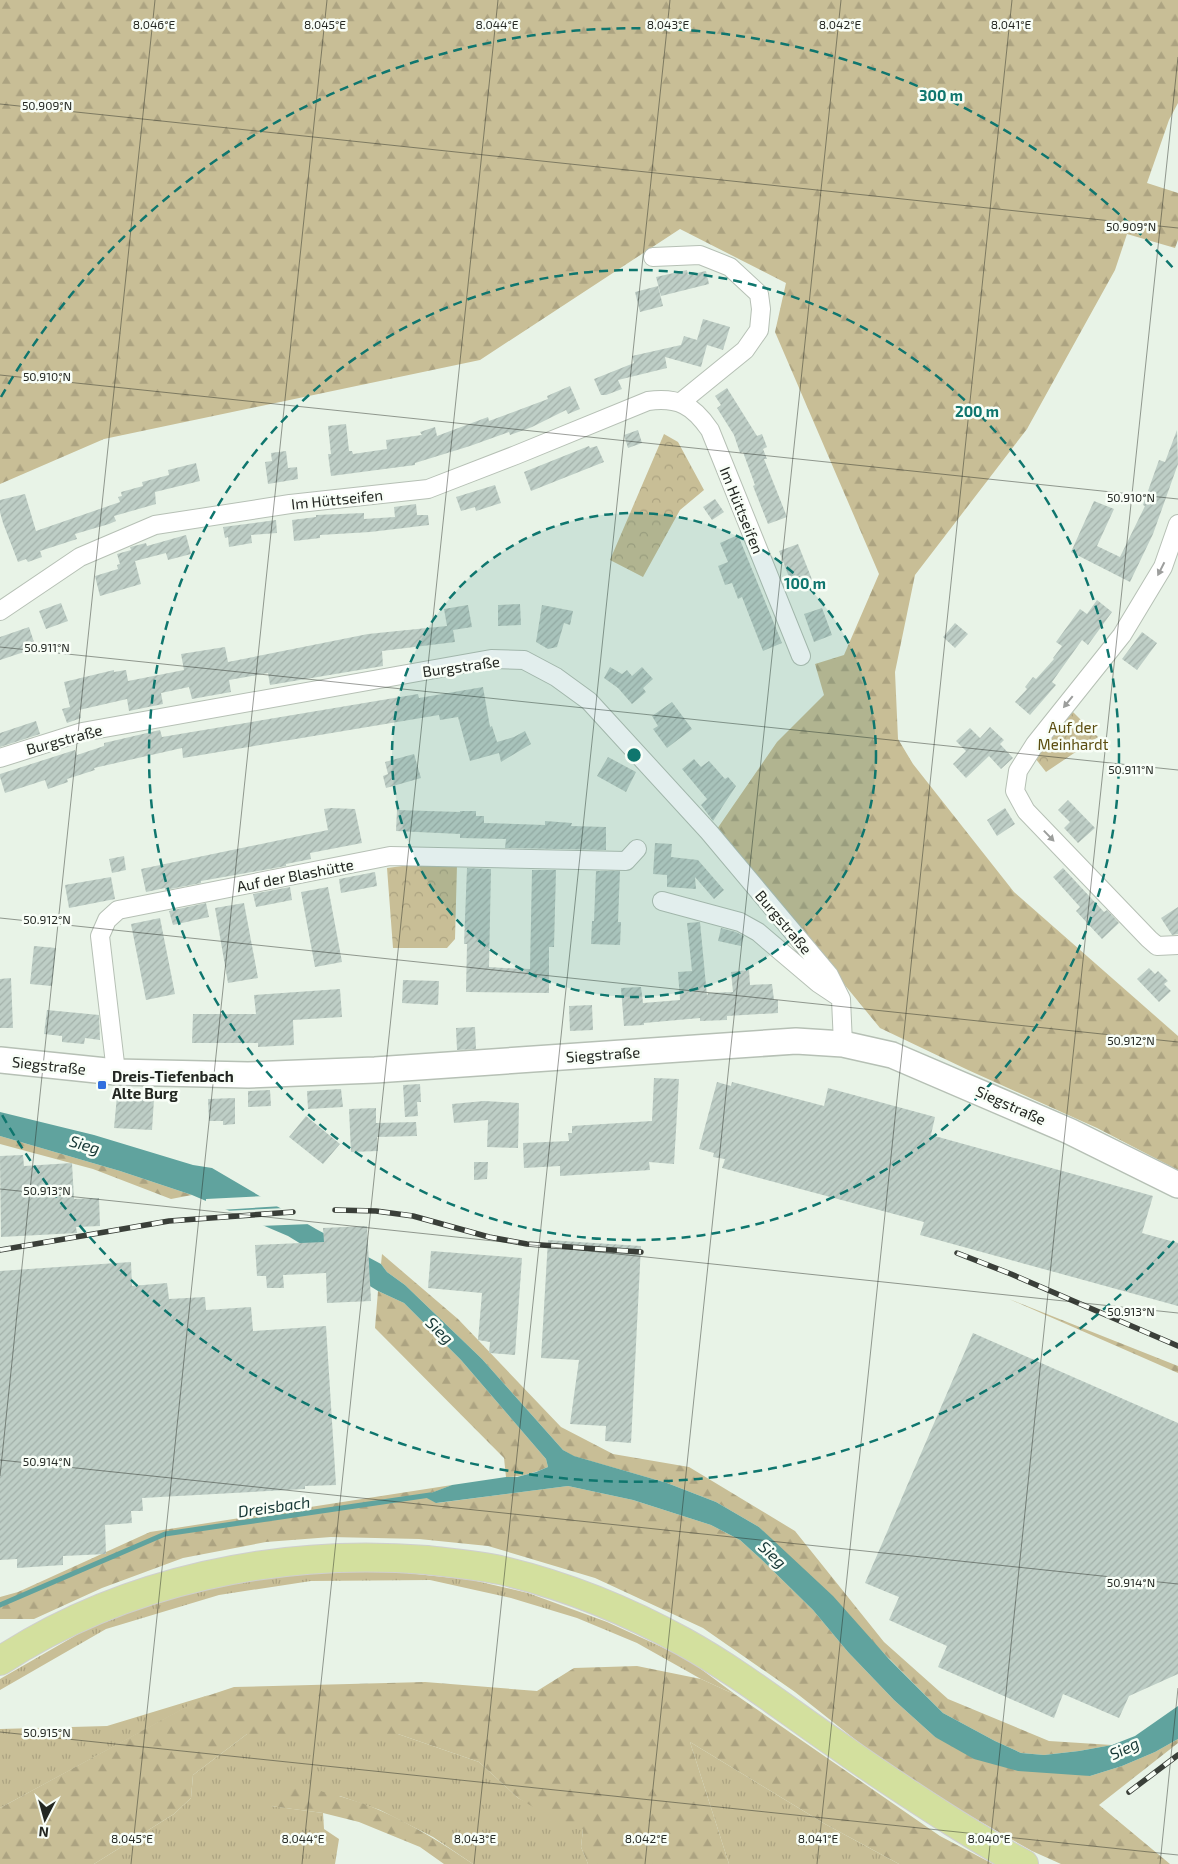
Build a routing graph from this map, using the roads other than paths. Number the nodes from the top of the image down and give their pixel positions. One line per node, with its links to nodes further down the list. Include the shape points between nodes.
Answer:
1 (654, 258): 2 (street, via 700,255 730,267 759,294 762,310 759,330 745,350)
2 (681, 402): 4 (street, Im Hüttseifen, via 648,401 428,489 290,504 155,525 80,557); 5 (street, Im Hüttseifen, via 699,414 710,430)
3 (1178, 524): 9 (street, one-way to 9, via 1163,567 1122,635 1035,744 1018,772 1015,791 1026,811 1148,939 1157,946)
4 (0, 611)
5 (801, 656)
6 (0, 758): 10 (street, Burgstraße, via 82,732 491,659 524,660 556,676 589,701 709,832 829,975)
7 (637, 849): 13 (street, Auf der Blashütte, via 626,861 390,856 118,910 107,920 100,936)
8 (662, 901): 10 (street, Burgstraße, via 740,922 758,932)
9 (1178, 944)
10 (841, 999): 11 (street, Burgstraße)
11 (842, 1044): 13 (street, Siegstraße, via 796,1041 365,1071 248,1075); 14 (street, Siegstraße, via 892,1055 925,1068 1069,1131)
12 (0, 1060): 13 (street, Siegstraße)
13 (116, 1072)
14 (1178, 1185)
15 (0, 1661): 16 (main road, via 71,1621 137,1594 270,1563 387,1557 498,1570 613,1606 685,1642 755,1686 924,1804)
16 (1024, 1864)

